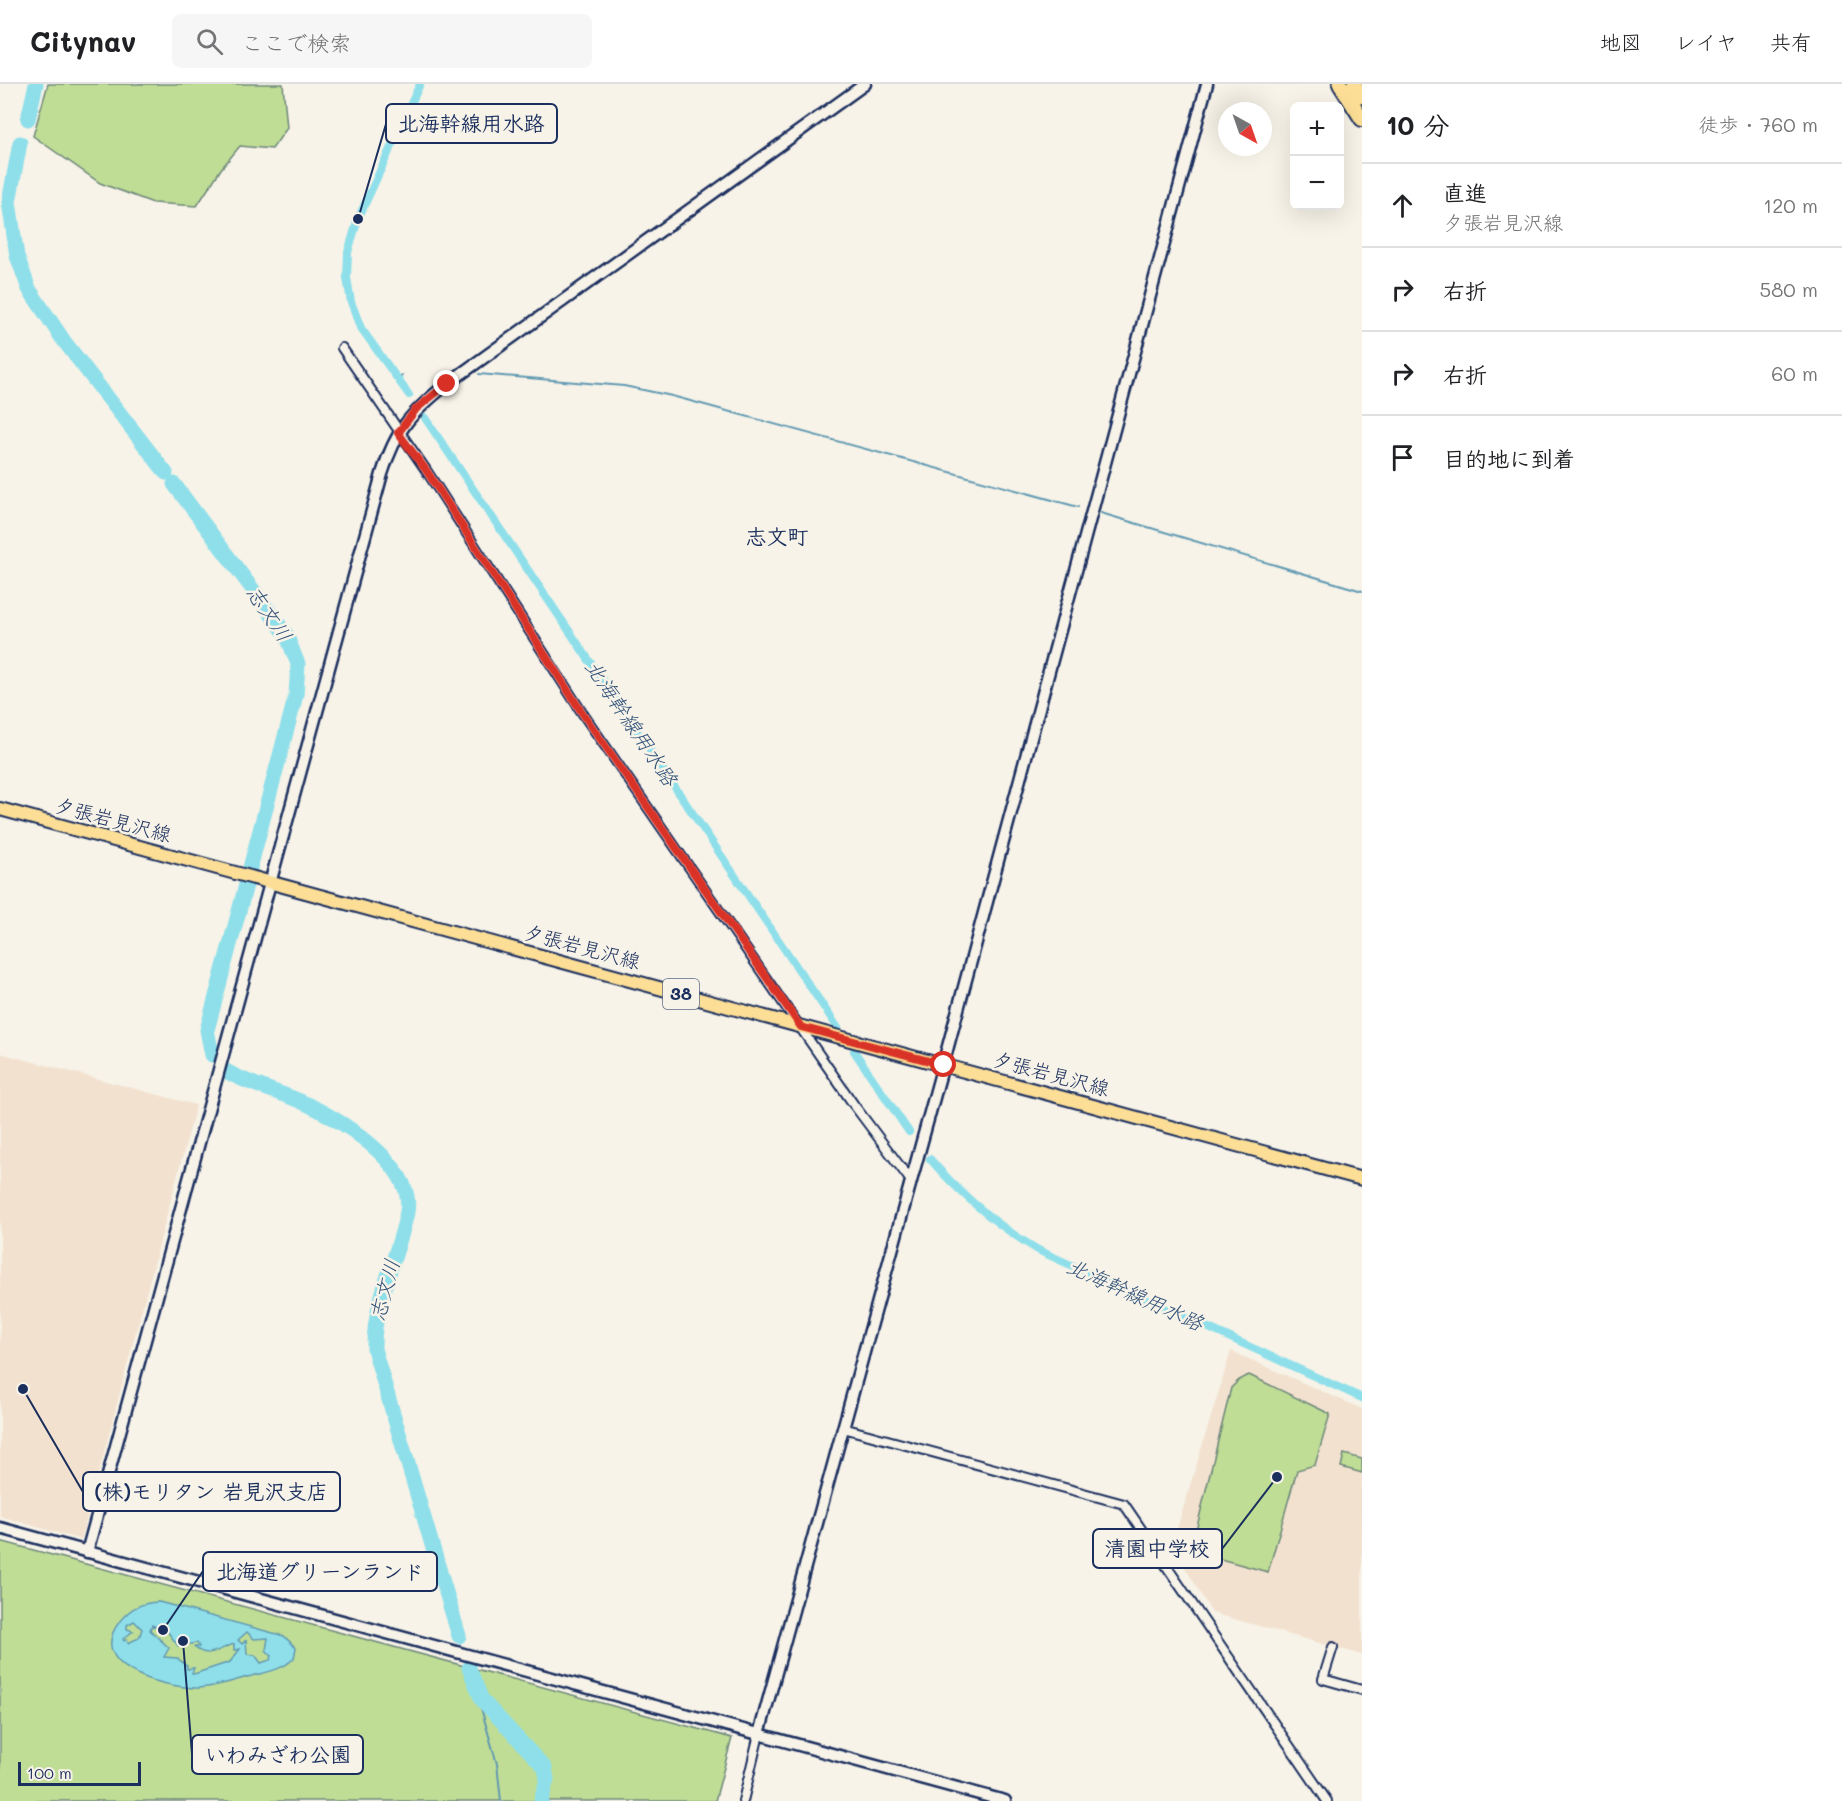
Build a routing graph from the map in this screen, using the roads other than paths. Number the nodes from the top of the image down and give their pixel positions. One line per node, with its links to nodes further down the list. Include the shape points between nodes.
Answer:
1 (865, 84): 8 (street, via 447,384 416,409)
2 (1207, 84): 12 (street)
3 (1340, 84): 6 (highway)
4 (1354, 84): 5 (highway)
5 (1362, 96)
6 (1362, 119)
7 (342, 348): 8 (street)
8 (398, 433): 10 (street, via 382,474); 11 (street, via 426,470 583,714)
9 (0, 809): 10 (main road, 夕張岩見沢線 / 38)
10 (271, 883): 11 (main road, 夕張岩見沢線 / 38); 17 (street)
11 (801, 1027): 12 (main road, 夕張岩見沢線 / 38); 14 (street)
12 (944, 1065): 13 (main road, 夕張岩見沢線 / 38); 14 (street)
13 (1362, 1179)
14 (911, 1181): 15 (street)
15 (843, 1428): 20 (street); 24 (street, via 1124,1504)
16 (0, 1528): 17 (street)
17 (87, 1552): 20 (street)
18 (1333, 1647): 19 (street, via 1323,1679)
19 (1362, 1690)
20 (759, 1734): 21 (street); 22 (street)
21 (987, 1799): 23 (street)
22 (743, 1801)
23 (1005, 1801)
24 (1327, 1801)

